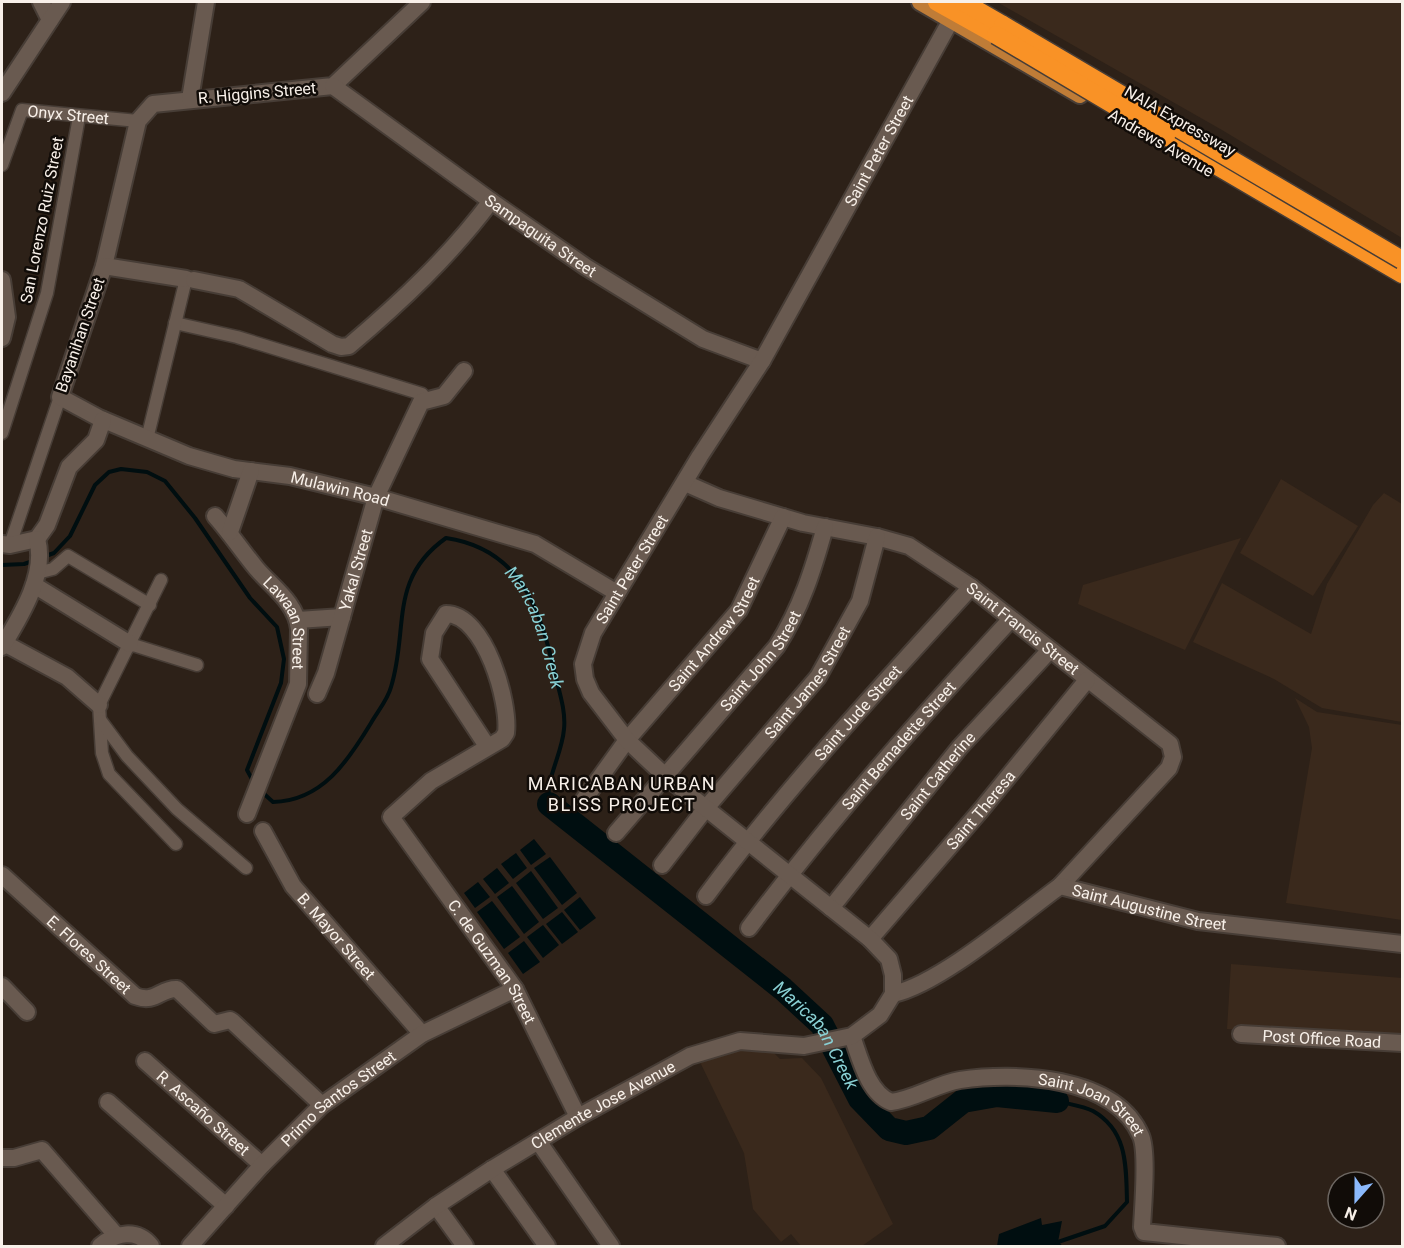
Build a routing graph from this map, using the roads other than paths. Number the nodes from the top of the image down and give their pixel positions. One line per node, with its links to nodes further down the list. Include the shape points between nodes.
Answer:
1 (41, 2): 9 (street)
2 (62, 2): 9 (street)
3 (206, 2): 14 (street)
4 (422, 2): 12 (street, R. Higgins Street)
5 (920, 2): 10 (main road, Andrews Avenue)
6 (937, 2): 22 (highway, NAIA Expressway, bridge)
7 (963, 2): 20 (highway, NAIA Expressway, bridge)
8 (968, 2): 11 (main road, Andrews Avenue)
9 (50, 20): 13 (street)
10 (951, 20): 15 (main road, Andrews Avenue); 28 (street, Saint Peter Street)
11 (1101, 78): 15 (main road); 20 (main road, Andrews Avenue)
12 (333, 86): 14 (street, R. Higgins Street); 19 (street, Sampaguita Street)
13 (2, 92)
14 (190, 99): 17 (street, R. Higgins Street, via 153,104)
15 (1088, 100): 25 (main road, Andrews Avenue)
16 (79, 117): 17 (street, Onyx Street); 18 (street, Onyx Street, via 22,110); 33 (street, San Lorenzo Ruiz Street, via 47,293)
17 (138, 121): 21 (street, Bayanihan Street)
18 (2, 165)
19 (491, 201): 24 (street, via 420,281 349,346 332,344 239,289); 28 (street, Sampaguita Street, via 586,267 703,339)
20 (1402, 259)
21 (104, 266): 24 (street); 30 (street, Bayanihan Street)
22 (1402, 274)
23 (2, 280): 27 (street, via 7,317)
24 (190, 280): 26 (street)
25 (1402, 282)
26 (175, 323): 31 (street, via 237,337 422,394); 34 (street)
27 (2, 338)
28 (762, 361): 36 (street, Saint Peter Street)
29 (464, 370): 31 (street, via 444,396)
30 (60, 397): 32 (street, Mulawin Road); 44 (street, Bayanihan Street)
31 (426, 399): 37 (street, Yakal Street, via 421,402)
32 (103, 420): 34 (street, Mulawin Road); 43 (street, via 96,440 69,467)
33 (2, 433)
34 (147, 439): 35 (street, Mulawin Road, via 189,456)
35 (251, 471): 37 (street, Mulawin Road, via 290,476); 41 (street)
36 (685, 483): 39 (street, Saint Francis Street, via 718,498); 48 (street, Saint Peter Street)
37 (376, 497): 48 (street, Mulawin Road, via 535,544); 50 (street, Yakal Street)
38 (215, 516): 41 (street, Lawaan Street)
39 (783, 517): 40 (street, Saint Francis Street); 60 (street, Saint Andrew Street, via 739,610)
40 (825, 527): 42 (street, Saint Francis Street); 62 (street, Saint John Street, via 792,623 738,693)
41 (230, 532): 52 (street, Lawaan Street)
42 (877, 537): 47 (street, Saint Francis Street, via 909,546); 64 (street, Saint James Street, via 860,601 818,677)
43 (38, 542): 44 (street); 45 (street)
44 (6, 545)
45 (36, 575): 49 (street, via 53,569 68,556); 53 (street); 54 (street)
46 (162, 580): 49 (street)
47 (971, 587): 51 (street, Saint Francis Street); 68 (street, Saint Jude Street)
48 (617, 593): 60 (street, Saint Peter Street, via 593,633 583,664 591,693)
49 (150, 605): 53 (street)
50 (342, 617): 52 (street); 58 (street, Yakal Street)
51 (1011, 619): 55 (street, Saint Francis Street); 72 (street, Saint Bernadette Street, via 907,732)
52 (298, 620): 65 (street, Lawaan Street, via 301,674)
53 (130, 644): 56 (street); 59 (street)
54 (3, 645): 59 (street, via 68,677)
55 (1050, 650): 57 (street, Saint Francis Street); 76 (street, Saint Catherine, via 960,747)
56 (197, 665)
57 (1088, 680): 74 (street, Saint Francis Street, via 1170,744 1173,757 1169,768); 78 (street, Saint Theresa)
58 (317, 694)
59 (100, 713): 69 (street, via 102,753 109,774); 71 (street, via 133,763 177,809)
60 (627, 740): 62 (street, Saint Peter Street); 63 (street, Saint Andrew Street)
61 (487, 746): 61 (street, via 502,739 506,729 488,649 465,621 446,614 434,633 430,659); 81 (street, C. de Guzman Street, via 431,781 391,817)
62 (663, 774): 64 (street, Saint Peter Street); 67 (street, Saint John Street)
63 (583, 801)
64 (706, 808): 68 (street, Saint Peter Street); 70 (street, Saint James Street)
65 (247, 814)
66 (263, 831): 84 (street, B. Mayor Street, via 293,886)
67 (616, 833)
68 (747, 841): 72 (street, Saint Peter Street); 75 (street, Saint Jude Street)
69 (176, 844)
70 (662, 865)
71 (246, 867)
72 (789, 875): 76 (street, Saint Peter Street); 77 (street, Saint Bernadette Street)
73 (2, 876): 90 (street, E. Flores Street, via 135,996 153,998 171,988 177,989 214,1024 233,1022)
74 (1060, 886): 79 (street, Saint Augustine Street, via 1198,921); 82 (street, Saint Augustine Street, via 953,964 910,990)
75 (706, 896)
76 (831, 908): 78 (street, Saint Peter Street)
77 (749, 928)
78 (870, 939): 82 (street, Saint Peter Street, via 889,959)
79 (1402, 944)
80 (2, 986): 83 (street)
81 (515, 989): 84 (street, Primo Santos Street); 91 (street, C. de Guzman Street)
82 (893, 994): 86 (street, via 880,1016)
83 (27, 1011)
84 (422, 1034): 90 (street, Primo Santos Street)
85 (1241, 1034): 87 (street, Post Office Road)
86 (850, 1037): 91 (street, Clemente Jose Avenue, via 811,1046 740,1041 690,1056); 106 (street, Saint Joan Street, via 873,1086 883,1099 891,1102 961,1080 1058,1079 1088,1090 1115,1105 1141,1136 1144,1232)
87 (1402, 1043)
88 (145, 1061): 94 (street, R. Ascaño Street)
89 (108, 1102): 96 (street)
90 (322, 1105): 94 (street, Primo Santos Street)
91 (578, 1117): 92 (street, Clemente Jose Avenue)
92 (538, 1141): 95 (street, Clemente Jose Avenue); 105 (street)
93 (2, 1158): 98 (street, via 42,1150)
94 (262, 1165): 96 (street, Primo Santos Street)
95 (492, 1169): 97 (street, Clemente Jose Avenue); 104 (street)
96 (226, 1206): 101 (street, Primo Santos Street)
97 (436, 1206): 102 (street, Clemente Jose Avenue); 103 (street)
98 (116, 1235): 99 (street); 100 (street, via 132,1234)
99 (99, 1246)
100 (152, 1246)
101 (190, 1246)
102 (384, 1246)
103 (465, 1246)
104 (547, 1246)
105 (611, 1246)
106 (1277, 1246)

